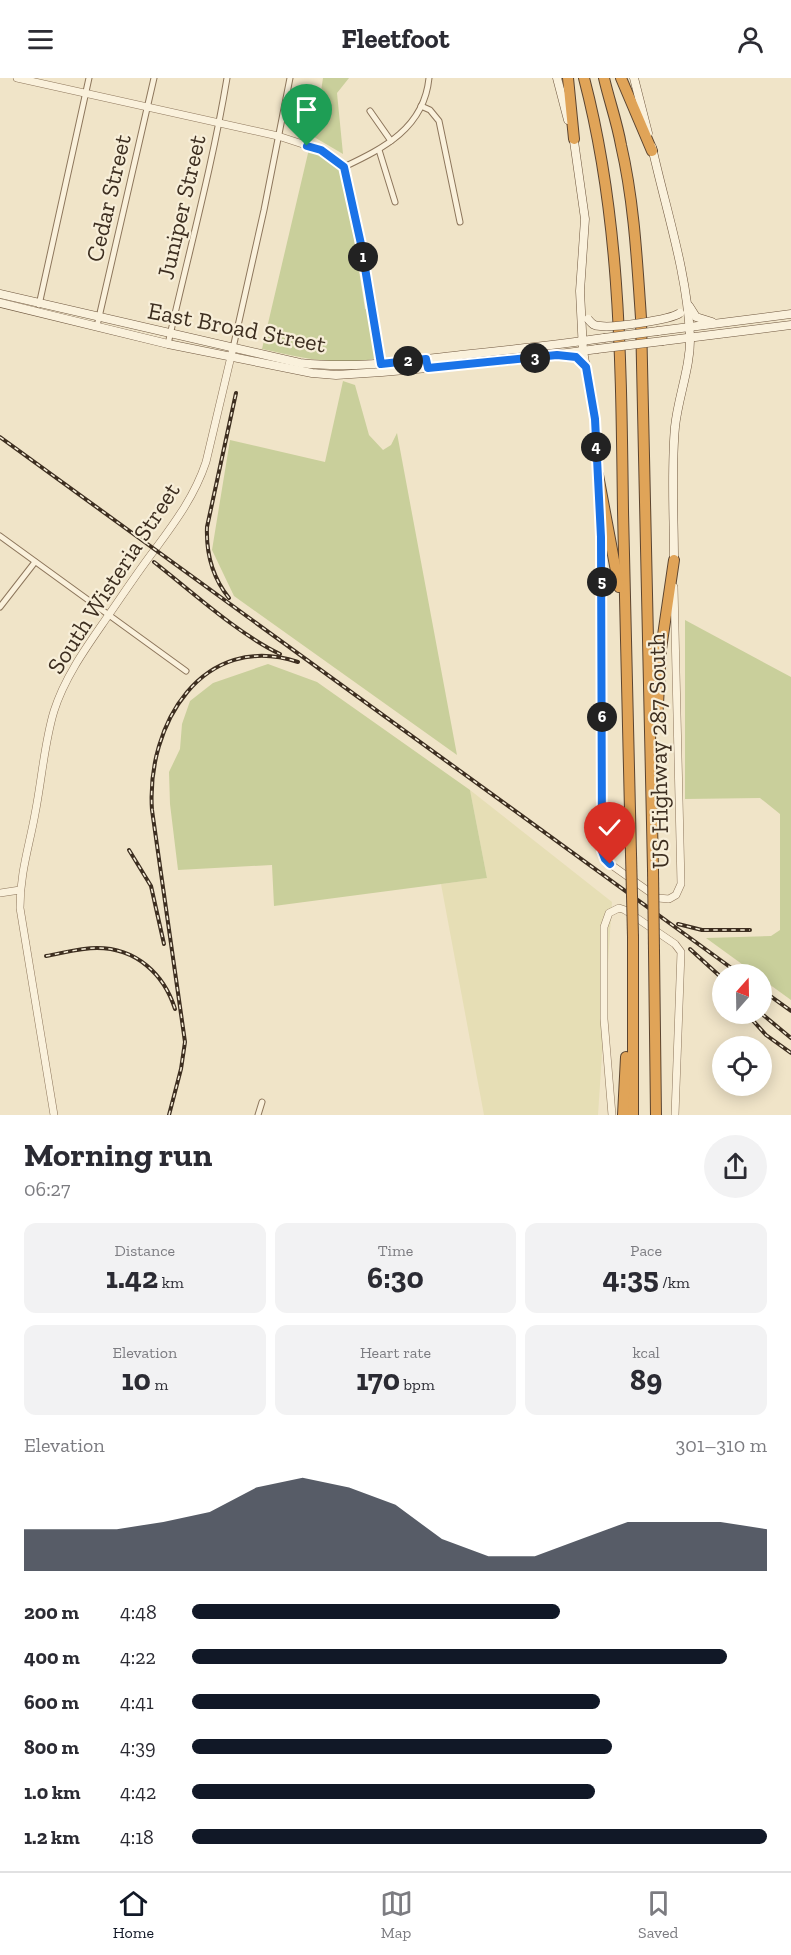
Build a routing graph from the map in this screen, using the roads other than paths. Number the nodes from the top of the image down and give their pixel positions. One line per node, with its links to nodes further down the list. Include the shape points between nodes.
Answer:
1 (17, 78): 13 (street)
2 (89, 78): 14 (street)
3 (154, 78): 16 (street, Cedar Street)
4 (227, 78): 18 (street, Juniper Street)
5 (290, 78): 19 (street)
6 (429, 78): 15 (street)
7 (557, 78): 20 (main road, US Highway 287 South)
8 (568, 78): 20 (highway)
9 (584, 78): 60 (highway, via 610,209 620,321)
10 (604, 78): 63 (highway, via 621,144 637,255)
11 (621, 78): 23 (highway)
12 (634, 78): 23 (main road, US Highway 287 South)
13 (31, 80): 14 (street)
14 (86, 93): 16 (street); 31 (street)
15 (421, 106): 21 (street, via 410,125); 26 (street, via 439,121)
16 (147, 107): 18 (street); 34 (street, Cedar Street)
17 (370, 111): 21 (street)
18 (219, 123): 19 (street); 38 (street, Juniper Street)
19 (278, 136): 24 (street, via 321,150); 46 (street)
20 (574, 139): 28 (main road, US Highway 287 South, via 585,219)
21 (392, 141): 22 (street)
22 (379, 150): 24 (street); 25 (street)
23 (652, 151): 30 (main road, US Highway 287 South)
24 (344, 167): 53 (street)
25 (395, 202)
26 (460, 222)
27 (0, 294): 31 (main road, East Broad Street)
28 (581, 298): 30 (main road, bridge, via 588,319 605,326 670,318); 41 (main road, US Highway 287 South)
29 (0, 303): 32 (main road, East Broad Street)
30 (687, 303): 35 (main road, via 696,317); 37 (main road, US Highway 287 South)
31 (39, 304): 32 (street); 34 (main road, East Broad Street)
32 (37, 312): 34 (main road, East Broad Street)
33 (791, 314): 35 (main road, East Broad Street)
34 (98, 322): 38 (main road, East Broad Street); 42 (main road, East Broad Street)
35 (716, 323): 37 (main road, East Broad Street)
36 (791, 326): 39 (main road, East Broad Street)
37 (689, 327): 40 (main road, US Highway 287 South); 41 (main road, East Broad Street, bridge)
38 (170, 334): 42 (street, Juniper Street); 46 (main road, East Broad Street)
39 (710, 336): 40 (main road, East Broad Street); 45 (main road)
40 (690, 337): 44 (main road, East Broad Street, bridge); 45 (main road, US Highway 287 South)
41 (582, 341): 43 (main road, East Broad Street); 44 (main road, US Highway 287 South)
42 (168, 344): 46 (main road, East Broad Street)
43 (506, 350): 48 (main road); 49 (main road, East Broad Street)
44 (583, 351): 47 (main road, East Broad Street); 52 (main road, US Highway 287 South)
45 (689, 351): 57 (main road, US Highway 287 South, via 675,425)
46 (232, 352): 51 (main road, East Broad Street); 61 (street, South Wisteria Street, via 200,480 179,517)
47 (557, 355): 48 (main road, East Broad Street); 52 (main road, via 576,357)
48 (507, 361): 49 (main road, East Broad Street)
49 (427, 364): 53 (main road, East Broad Street)
50 (338, 366): 51 (main road, East Broad Street); 53 (main road, East Broad Street); 54 (main road)
51 (299, 367): 54 (main road, East Broad Street)
52 (586, 367): 55 (main road, US Highway 287 South, via 595,419)
53 (381, 368): 54 (main road, East Broad Street)
54 (336, 375)
55 (598, 475): 57 (street, US Highway 287 South, via 603,855 610,864 664,899 676,895 681,884); 60 (highway)
56 (0, 536): 58 (street)
57 (674, 560): 63 (highway, via 657,694)
58 (35, 562): 59 (street); 61 (street)
59 (0, 606)
60 (625, 614): 66 (highway, bridge)
61 (108, 615): 62 (street); 64 (street, South Wisteria Street, via 62,690 54,711)
62 (186, 671)
63 (653, 827): 73 (highway, bridge)
64 (20, 890): 65 (street); 68 (street, South Wisteria Street)
65 (0, 893)
66 (634, 979): 71 (highway, via 629,994); 72 (highway)
67 (262, 1102): 69 (street)
68 (54, 1115)
69 (258, 1115)
70 (612, 1115): 74 (street, via 604,1019 604,927 609,913 618,908 675,944 681,952)
71 (623, 1115)
72 (633, 1115)
73 (656, 1115)
74 (675, 1115)

